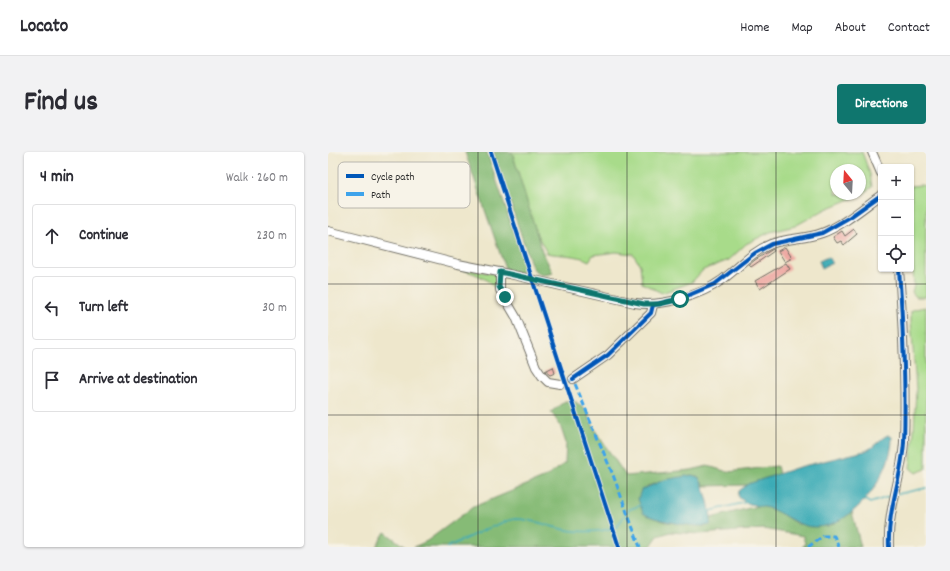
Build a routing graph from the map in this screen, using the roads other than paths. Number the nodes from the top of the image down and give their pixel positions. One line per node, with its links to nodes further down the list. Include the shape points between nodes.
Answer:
1 (872, 152): 2 (street)
2 (878, 166)
3 (878, 197): 7 (street, via 822,233 772,244 755,252 715,284 680,299)
4 (328, 231): 5 (street)
5 (500, 272): 7 (street); 9 (street, via 500,290 516,317 536,367 548,382)
6 (899, 272): 10 (street, via 904,443 891,513)
7 (653, 305): 8 (street, via 651,313 608,355)
8 (574, 379)
9 (560, 384)
10 (889, 547)

